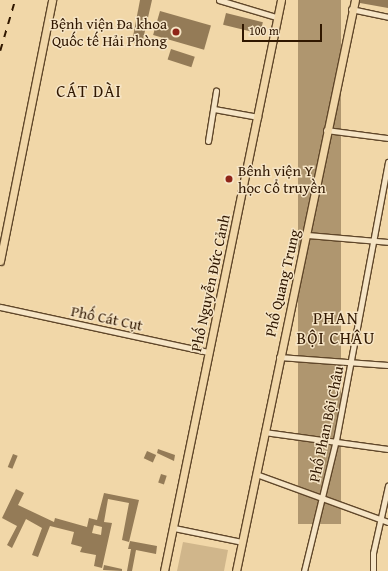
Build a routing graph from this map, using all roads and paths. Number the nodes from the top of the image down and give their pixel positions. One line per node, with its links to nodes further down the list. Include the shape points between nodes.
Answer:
1 (52, 0): 18 (main road)
2 (219, 0): 6 (street)
3 (281, 0): 6 (main road, Phố Nguyễn Đức Cảnh)
4 (355, 0): 5 (main road, Phố Quang Trung)
5 (351, 9): 7 (street); 11 (main road, Phố Quang Trung)
6 (276, 17): 10 (main road, Phố Nguyễn Đức Cảnh)
7 (388, 17)
8 (216, 91): 9 (street)
9 (214, 109): 10 (street); 13 (street)
10 (258, 117): 20 (main road, Phố Nguyễn Đức Cảnh)
11 (326, 130): 12 (street); 15 (main road, Phố Quang Trung)
12 (388, 138)
13 (208, 141)
14 (388, 162): 16 (street, Phố Phan Bội Châu)
15 (307, 235): 16 (street); 21 (main road, Phố Quang Trung)
16 (373, 241): 17 (street); 22 (street, Phố Phan Bội Châu)
17 (388, 242)
18 (0, 261)
19 (0, 307): 20 (street, Phố Cát Cụt)
20 (209, 352): 32 (main road, Phố Nguyễn Đức Cảnh)
21 (279, 357): 22 (street); 24 (main road, Phố Quang Trung)
22 (351, 361): 23 (street); 25 (street, Phố Phan Bội Châu)
23 (388, 365)
24 (264, 432): 25 (street); 27 (main road, Phố Quang Trung)
25 (336, 440): 26 (street); 29 (street, Phố Phan Bội Châu)
26 (388, 449)
27 (256, 474): 29 (street); 33 (main road, Phố Quang Trung)
28 (388, 486): 30 (street)
29 (323, 496): 30 (street); 36 (street, Phố Phan Bội Châu)
30 (380, 519): 31 (street); 37 (street, via 373,553)
31 (388, 522)
32 (174, 528): 33 (street); 34 (main road, Phố Nguyễn Đức Cảnh)
33 (242, 542): 35 (main road, Phố Quang Trung)
34 (164, 571)
35 (236, 571)
36 (304, 571)
37 (373, 571)

